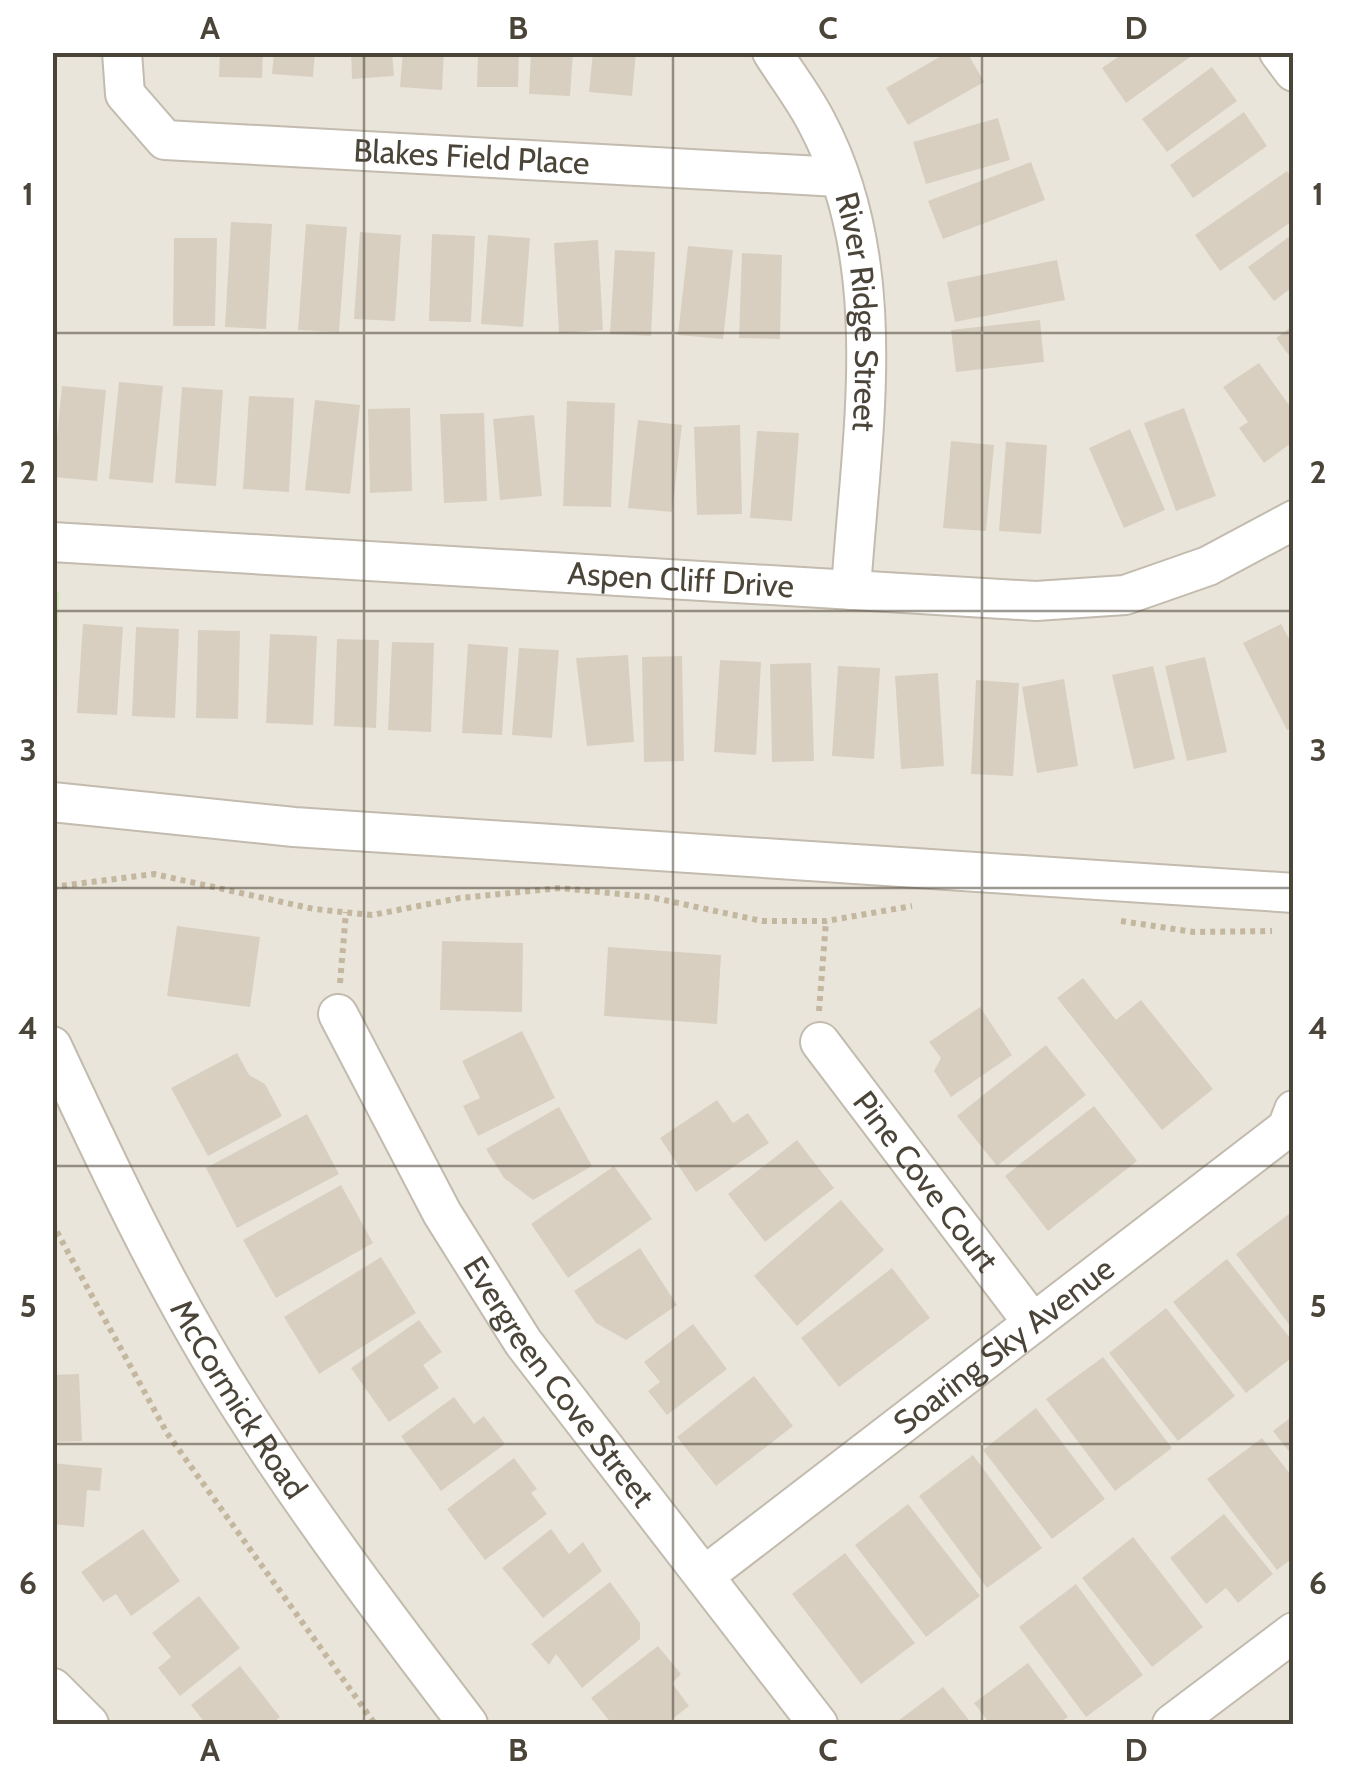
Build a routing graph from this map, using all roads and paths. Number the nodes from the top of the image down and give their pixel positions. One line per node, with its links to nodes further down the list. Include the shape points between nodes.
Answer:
1 (122, 52): 5 (street, Blakes Field Place, via 125,94 165,140)
2 (772, 52): 5 (street, River Ridge Street, via 818,124)
3 (1279, 52): 4 (street)
4 (1294, 72)
5 (838, 177): 8 (street, River Ridge Street, via 854,221 868,323)
6 (1294, 520): 8 (street, Aspen Cliff Drive, via 1208,566 1126,595 1036,601)
7 (52, 542): 8 (street, Aspen Cliff Drive)
8 (851, 590)
9 (52, 802): 11 (street, via 294,826)
10 (52, 887): 13 (path, via 154,874)
11 (1294, 893)
12 (913, 906): 15 (path)
13 (346, 912): 15 (path, via 372,915 560,888 650,897 762,921); 17 (path)
14 (1107, 919): 16 (path, via 1194,932)
15 (826, 920): 18 (path)
16 (1277, 931)
17 (338, 1014): 23 (street, Evergreen Cove Street, via 442,1213 523,1342)
18 (820, 1042): 22 (street, Pine Cove Court)
19 (52, 1046): 28 (street, McCormick Road, via 136,1224 236,1401 328,1540)
20 (1294, 1110): 22 (street, Soaring Sky Avenue, via 1287,1128)
21 (52, 1223): 27 (path, via 167,1433)
22 (1033, 1323): 23 (street, Soaring Sky Avenue)
23 (704, 1576): 29 (street, Evergreen Cove Street)
24 (1294, 1632): 30 (street)
25 (53, 1688): 26 (street)
26 (89, 1724)
27 (376, 1724)
28 (468, 1724)
29 (818, 1724)
30 (1172, 1724)

